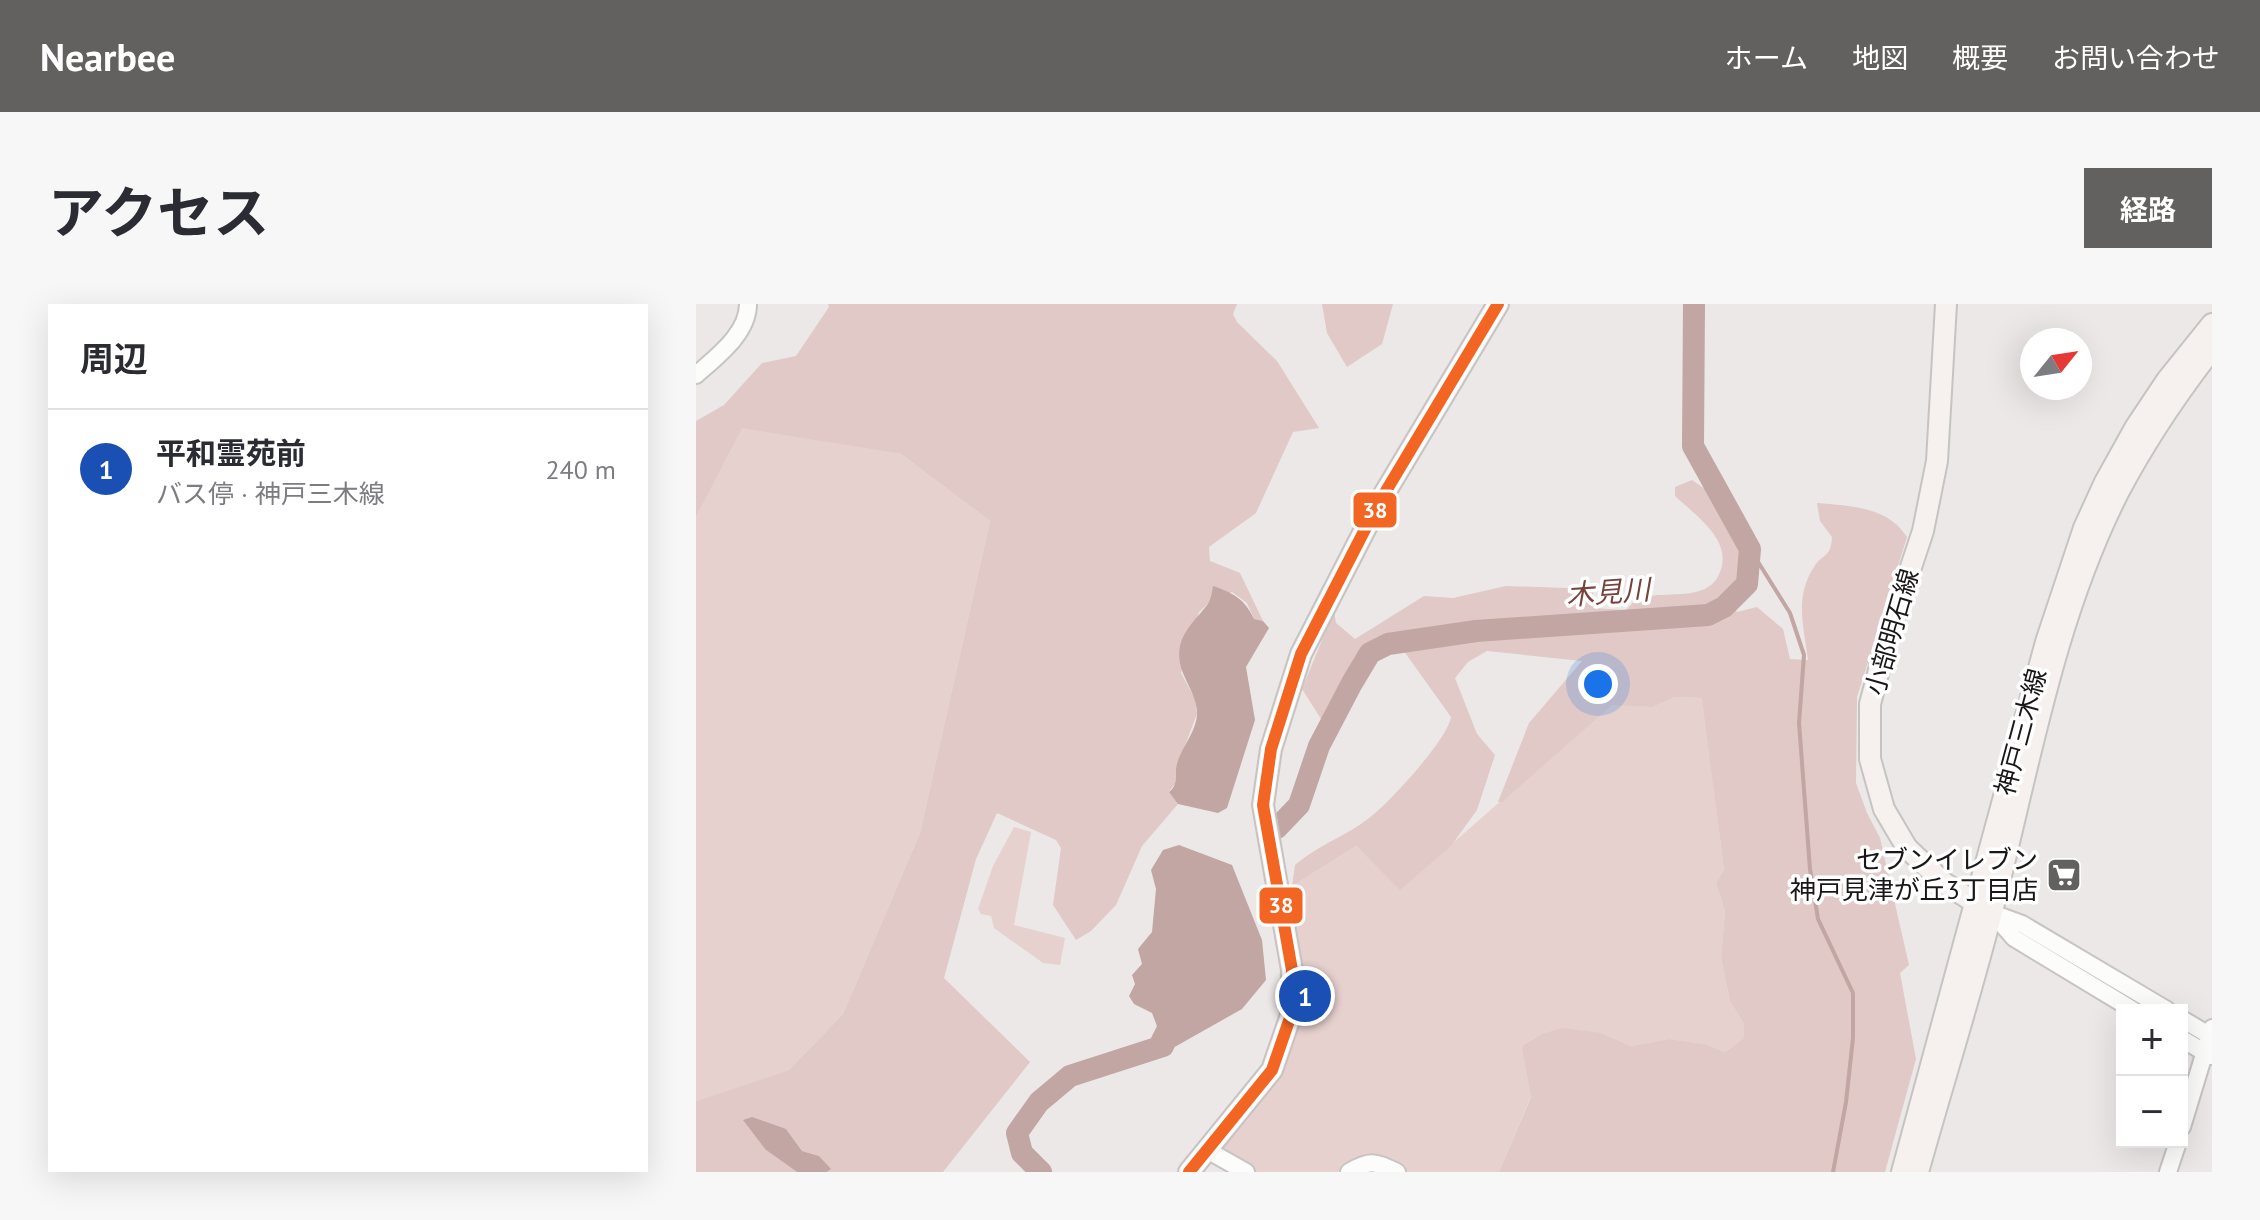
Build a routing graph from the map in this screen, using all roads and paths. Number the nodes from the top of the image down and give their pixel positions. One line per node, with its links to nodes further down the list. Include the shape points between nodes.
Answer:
1 (748, 304): 6 (street, via 742,326 723,352)
2 (1498, 304): 16 (main road, via 1377,506 1301,654 1271,749 1263,805 1292,970 1291,1015 1272,1070)
3 (1946, 304): 7 (main road, 小部明石線, via 1937,461 1923,531 1870,704 1870,759 1884,809 1907,848 1944,883)
4 (2212, 324): 7 (main road, 神戸三木線, via 2135,428 2084,528 2046,642)
5 (2212, 349): 7 (main road, 神戸三木線, via 2148,439 2098,538 2060,645)
6 (696, 375)
7 (1984, 908): 8 (street, via 2014,938); 9 (street, via 2022,924); 21 (main road, 神戸三木線); 22 (main road, 神戸三木線)
8 (2123, 1004)
9 (2157, 1004)
10 (2188, 1022): 11 (street)
11 (2211, 1033): 13 (street)
12 (2188, 1043): 13 (street)
13 (2208, 1055): 14 (street)
14 (2188, 1110)
15 (2176, 1148): 23 (street)
16 (1207, 1150): 17 (main road); 18 (street)
17 (1189, 1172)
18 (1246, 1172)
19 (1349, 1172): 20 (street, via 1373,1162)
20 (1397, 1172)
21 (1902, 1172)
22 (1918, 1172)
23 (2168, 1172)

